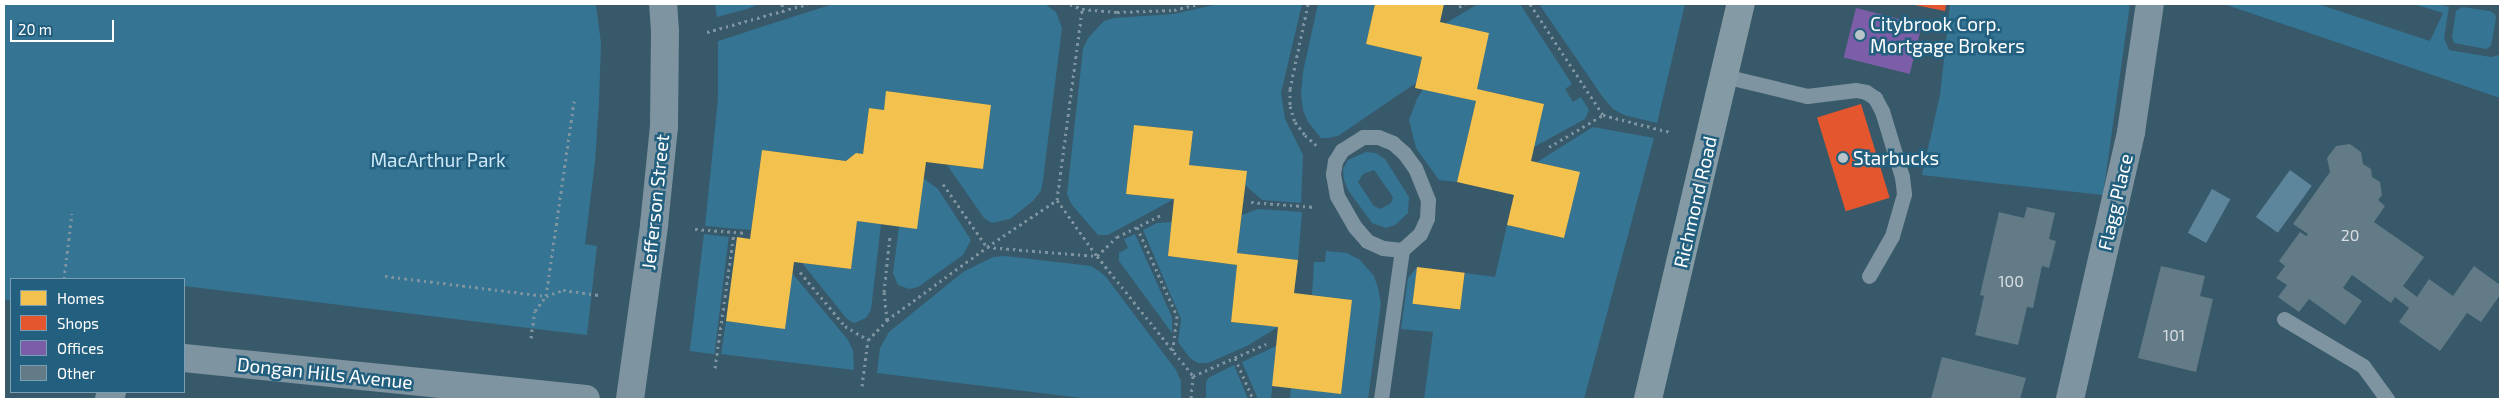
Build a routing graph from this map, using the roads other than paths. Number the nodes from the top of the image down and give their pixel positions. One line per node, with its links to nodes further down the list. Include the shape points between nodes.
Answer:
1 (663, 4): 10 (street, Jefferson Street, via 666,31 664,126)
2 (1741, 4): 4 (main road, Richmond Road)
3 (2150, 4): 13 (street, Flagg Place, via 2131,132)
4 (1724, 76): 6 (lane, via 1807,96 1856,90 1875,98 1891,139 1904,194 1892,236); 12 (main road, Richmond Road)
5 (1402, 250): 5 (lane, via 1420,234 1427,218 1428,200 1415,168 1404,153 1393,143 1378,137 1363,137 1342,150 1335,160 1333,174 1337,196 1367,241 1383,248); 11 (lane)
6 (1869, 276)
7 (2284, 319): 14 (lane, via 2364,366)
8 (185, 358): 9 (street, Dongan Hills Avenue)
9 (586, 399)
10 (630, 399)
11 (1381, 399)
12 (1648, 399)
13 (2070, 399)
14 (2387, 399)

